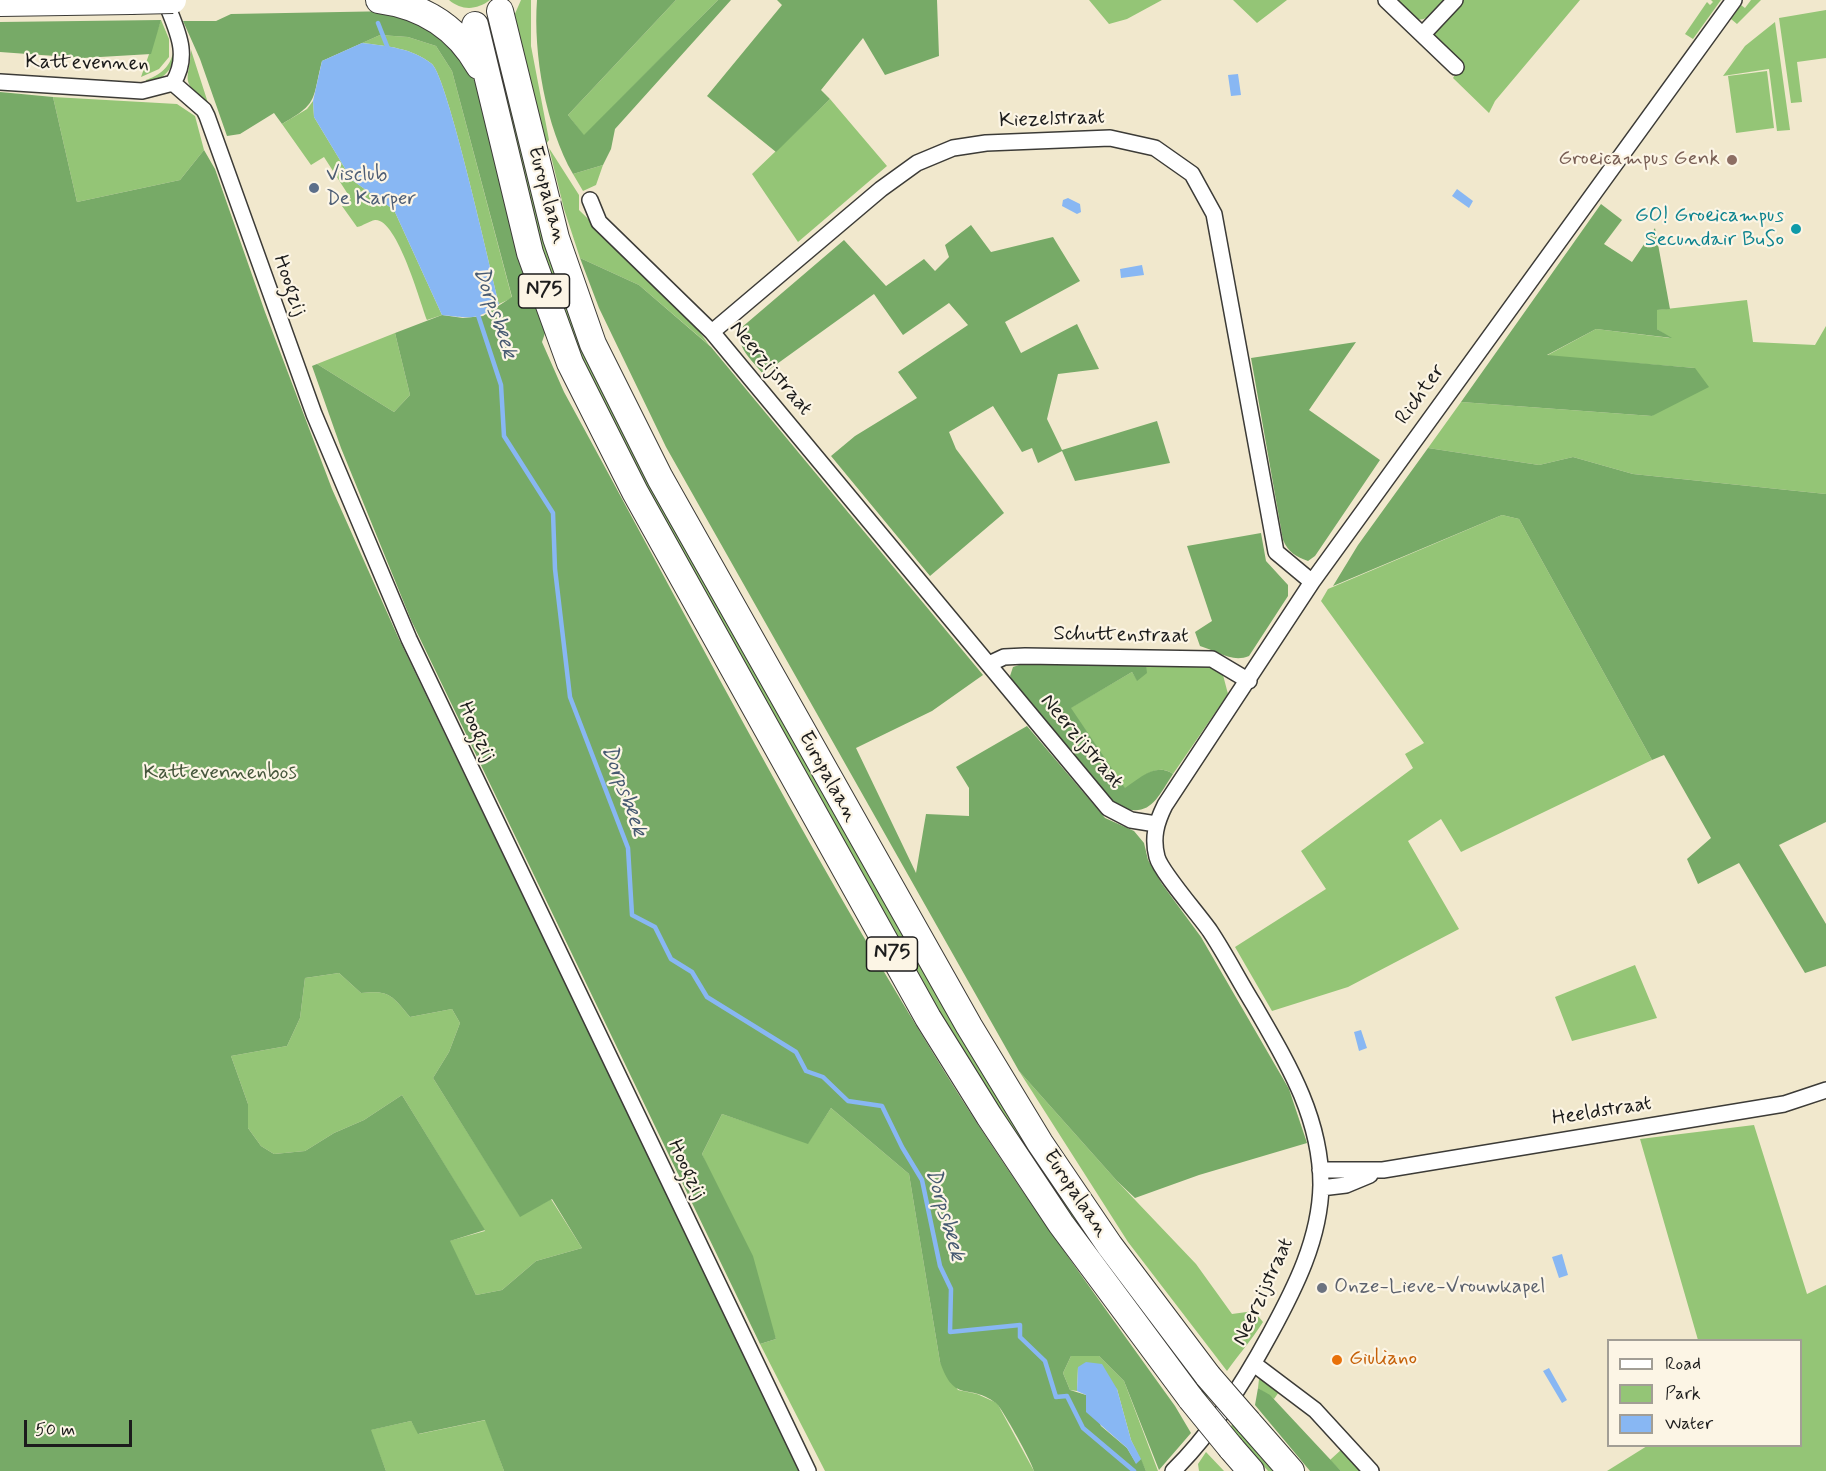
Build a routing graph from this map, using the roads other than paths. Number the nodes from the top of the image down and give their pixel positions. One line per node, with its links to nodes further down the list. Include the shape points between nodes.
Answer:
1 (165, 0): 15 (street, via 183,49 180,70)
2 (173, 0): 8 (highway, bridge)
3 (379, 0): 16 (highway, via 401,3 443,23 464,42)
4 (436, 0): 11 (highway, via 449,15)
5 (1386, 0): 12 (street)
6 (1455, 0): 12 (street)
7 (1734, 0): 19 (street, Richter)
8 (131, 1): 9 (highway)
9 (0, 3)
10 (505, 6): 11 (highway, Europalaan / N75, via 494,19); 31 (highway, Europalaan / N75, bridge, via 556,238 593,344 660,478 969,1026 1040,1143 1110,1246 1209,1376)
11 (475, 24): 16 (highway, Europalaan / N75)
12 (1422, 34): 13 (street)
13 (1456, 67)
14 (0, 82): 15 (street, Kattevennen, via 142,91)
15 (173, 83): 29 (street, Hoogzij, via 207,116 314,414 408,639)
16 (490, 83): 30 (highway, Europalaan / N75, bridge, via 530,253 570,363 635,492 940,1037 1061,1224 1191,1399)
17 (590, 200): 18 (street, Neerzijstraat, via 599,222)
18 (712, 332): 19 (street, Kiezelstraat, via 881,189 917,163 953,148 1110,138 1155,148 1192,174 1214,214 1276,552); 20 (street, Neerzijstraat)
19 (1312, 582): 21 (street, Richter)
20 (989, 664): 21 (street, Schuttenstraat, via 1004,657 1025,656 1212,659); 22 (street, Neerzijstraat, via 1108,808 1131,820)
21 (1249, 681): 22 (street, Richter)
22 (1156, 824): 24 (street, Neerzijstraat, via 1157,860 1211,932 1296,1078 1314,1125)
23 (1826, 1090): 25 (street, Heeldstraat, via 1784,1104)
24 (1320, 1170): 25 (street, Heeldstraat); 26 (street, Neerzijstraat)
25 (1383, 1170): 26 (street, Heeldstraat, via 1346,1185)
26 (1321, 1188): 27 (street, Neerzijstraat, via 1307,1259)
27 (1254, 1364): 28 (street); 32 (street, Neerzijstraat, via 1315,1410)
28 (1176, 1470)
29 (808, 1471)
30 (1251, 1471)
31 (1291, 1471)
32 (1371, 1471)

